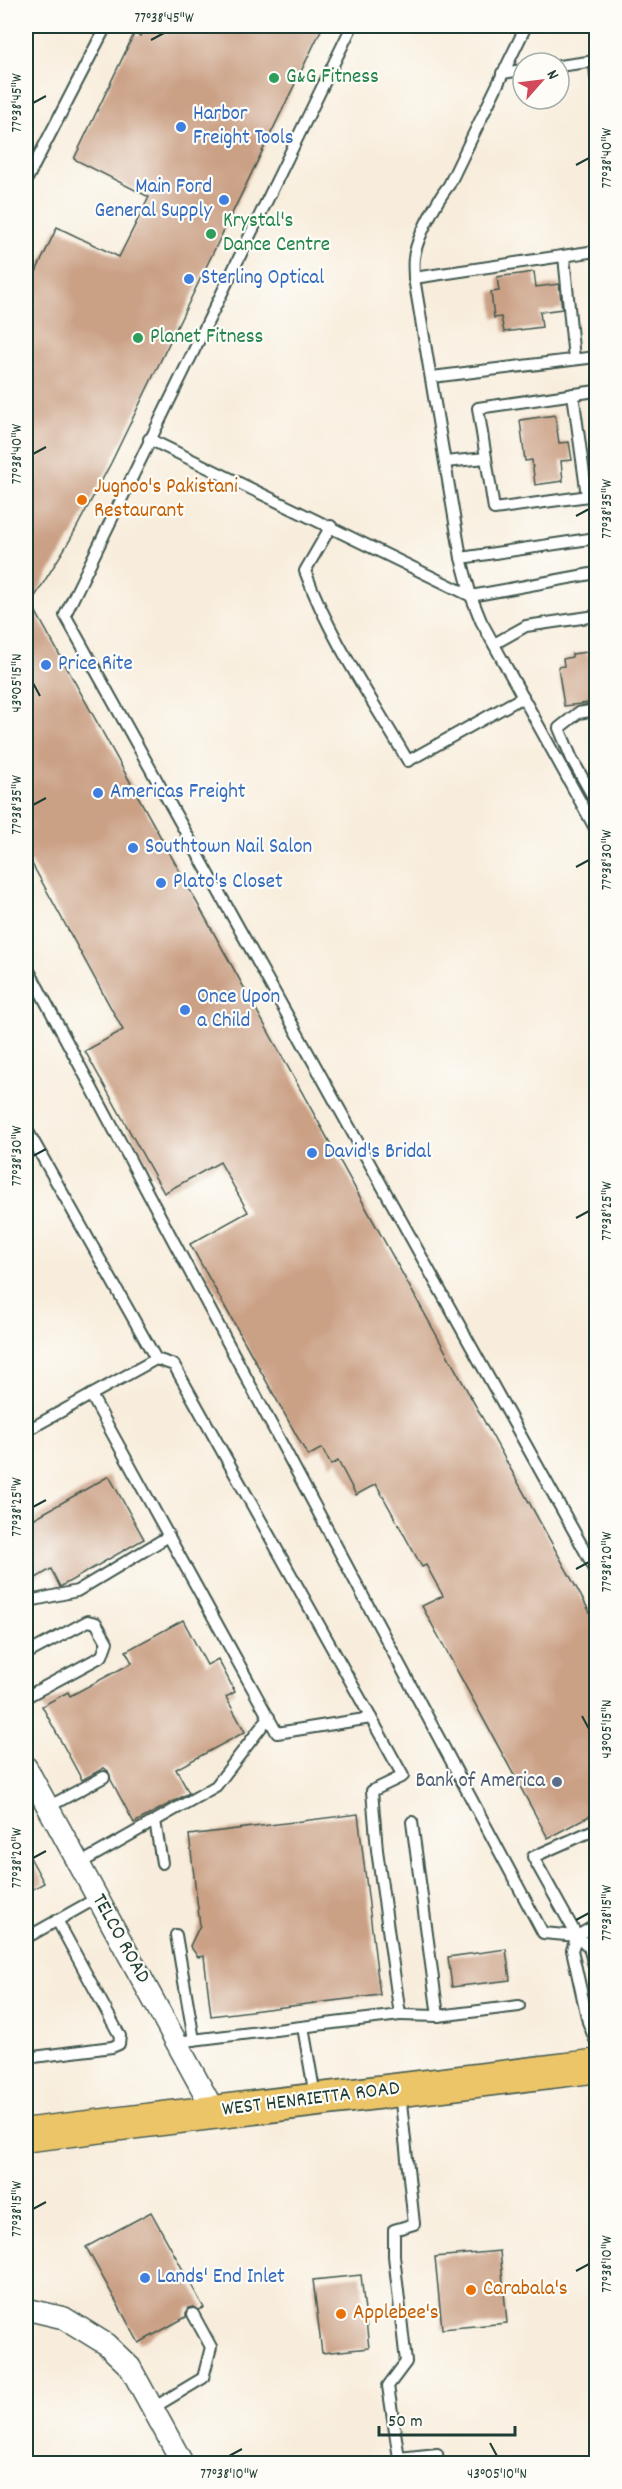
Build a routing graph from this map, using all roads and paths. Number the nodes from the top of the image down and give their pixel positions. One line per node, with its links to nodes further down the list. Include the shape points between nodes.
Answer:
1 (106, 26): 8 (lane)
2 (352, 26): 17 (lane)
3 (526, 26): 6 (lane)
4 (571, 64): 7 (lane, via 595,61)
5 (511, 72): 6 (lane)
6 (502, 73): 11 (lane, via 420,239 414,257)
7 (597, 77)
8 (26, 181)
9 (597, 251): 10 (lane)
10 (564, 256): 11 (lane); 13 (lane)
11 (414, 278): 14 (lane)
12 (597, 357): 13 (lane)
13 (574, 359): 14 (lane)
14 (432, 377): 19 (lane)
15 (597, 391): 16 (lane)
16 (573, 394): 18 (lane, via 478,408); 20 (lane)
17 (149, 439): 21 (lane); 39 (lane, via 65,615)
18 (486, 458): 19 (lane); 20 (lane, via 494,509)
19 (446, 462): 23 (lane)
20 (592, 496)
21 (331, 526): 25 (lane); 28 (lane, via 305,571 325,618 408,761)
22 (597, 538): 23 (lane)
23 (461, 558): 25 (lane)
24 (597, 573): 25 (lane)
25 (471, 596): 27 (lane)
26 (597, 616): 27 (lane, via 526,626)
27 (494, 644): 28 (lane)
28 (523, 697): 31 (lane)
29 (597, 710): 30 (lane, via 578,713 559,728)
30 (597, 802)
31 (597, 830)
32 (26, 965): 57 (lane, via 543,1933)
33 (26, 1128): 34 (lane)
34 (30, 1147): 35 (lane)
35 (156, 1359): 36 (lane); 44 (lane, via 174,1365)
36 (91, 1395): 37 (lane); 38 (lane)
37 (26, 1431)
38 (169, 1536): 40 (lane, via 77,1591); 43 (lane)
39 (597, 1571)
40 (26, 1605)
41 (26, 1654): 42 (lane, via 88,1621 96,1623 107,1642 102,1656)
42 (26, 1697)
43 (269, 1717): 44 (lane, via 277,1733); 48 (lane, via 216,1786)
44 (371, 1718): 61 (lane, via 403,1776 372,1791)
45 (26, 1767): 47 (street, TELCO ROAD)
46 (104, 1777): 47 (lane)
47 (48, 1807): 52 (street, TELCO ROAD)
48 (155, 1821): 51 (lane); 52 (lane)
49 (412, 1822): 62 (lane)
50 (597, 1829): 57 (lane, via 533,1857)
51 (162, 1863)
52 (79, 1864): 53 (street, TELCO ROAD)
53 (97, 1898): 54 (lane); 64 (street, TELCO ROAD)
54 (57, 1920): 58 (lane); 66 (lane, via 120,2036 118,2044 112,2047)
55 (597, 1925): 57 (lane)
56 (176, 1935): 64 (lane)
57 (577, 1936): 59 (lane, via 589,1947); 65 (lane, via 572,1950 588,2022)
58 (26, 1938)
59 (597, 1973)
60 (519, 2006): 62 (lane)
61 (400, 2015): 62 (lane); 63 (lane)
62 (438, 2016)
63 (303, 2027): 64 (lane); 69 (lane)
64 (185, 2041): 70 (street, TELCO ROAD)
65 (597, 2042)
66 (26, 2058)
67 (597, 2066): 68 (main road, WEST HENRIETTA ROAD)
68 (399, 2089): 69 (main road, WEST HENRIETTA ROAD); 76 (lane, via 414,2224 394,2230 406,2362 388,2386 399,2458 437,2454)
69 (316, 2099): 70 (main road, WEST HENRIETTA ROAD)
70 (214, 2111): 71 (main road, WEST HENRIETTA ROAD)
71 (26, 2135)
72 (26, 2309): 74 (street, via 64,2319 102,2340 130,2367)
73 (193, 2314): 74 (lane, via 211,2347 203,2378)
74 (153, 2408): 75 (street)
75 (183, 2463)
76 (439, 2463)

